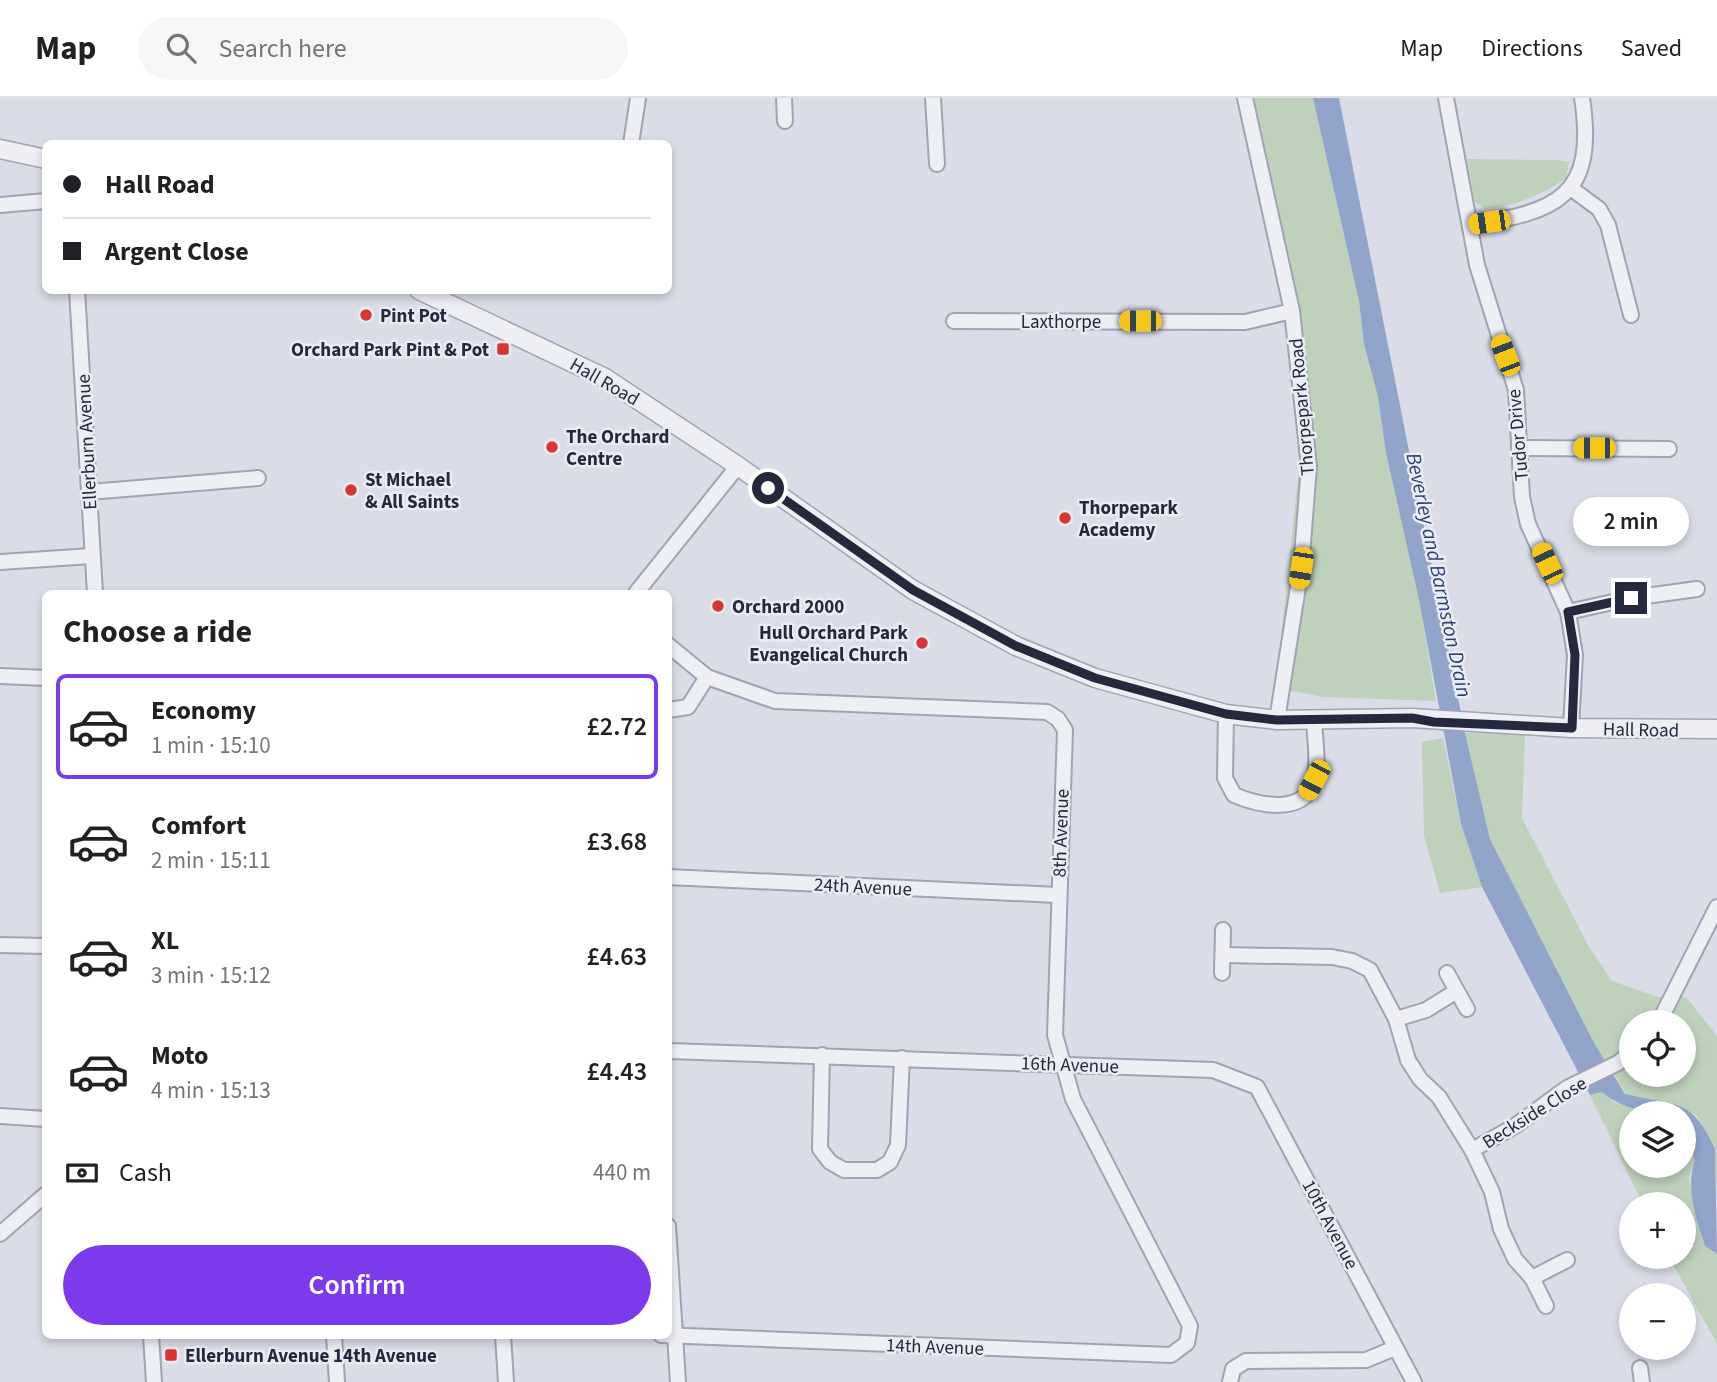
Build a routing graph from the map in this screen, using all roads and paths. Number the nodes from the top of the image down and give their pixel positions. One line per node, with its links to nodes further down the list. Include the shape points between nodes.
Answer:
1 (639, 98): 8 (street)
2 (784, 98): 7 (street)
3 (933, 98): 11 (street)
4 (1245, 98): 18 (street, Thorpepark Road)
5 (1446, 98): 15 (street, Tudor Drive)
6 (1582, 98): 12 (street, via 1587,126 1585,157)
7 (785, 121)
8 (632, 140)
9 (0, 149): 10 (street)
10 (42, 158)
11 (937, 164)
12 (1572, 189): 15 (street, via 1553,204 1508,219); 19 (street, via 1600,209 1608,225)
13 (42, 201): 14 (street)
14 (0, 205)
15 (1470, 225): 21 (street, Tudor Drive, via 1476,265 1516,390)
16 (77, 294): 25 (street, Ellerburn Avenue)
17 (427, 294): 23 (street, Hall Road, via 605,378)
18 (1292, 311): 20 (street, Laxthorpe, via 1245,321); 38 (street, Thorpepark Road, via 1310,466 1301,568)
19 (1631, 315)
20 (954, 321)
21 (1519, 448): 22 (street); 31 (street, Tudor Drive, via 1528,524)
22 (1668, 449)
23 (738, 466): 30 (street); 37 (street, Hall Road, via 913,590 1016,646 1095,678)
24 (258, 478): 25 (street)
25 (89, 492): 26 (street, Ellerburn Avenue)
26 (92, 556): 27 (street); 29 (street, Ellerburn Avenue)
27 (0, 562)
28 (1698, 589): 31 (street)
29 (95, 590)
30 (638, 590)
31 (1568, 612): 40 (street, Tudor Drive, via 1575,655)
32 (672, 648): 34 (street, 8th Avenue)
33 (0, 676): 35 (street)
34 (707, 677): 36 (street, via 688,707); 43 (street, 8th Avenue, via 775,701 1047,712 1065,730)
35 (42, 678)
36 (672, 709)
37 (1226, 714): 38 (street, Hall Road); 39 (street, via 1225,778 1234,795 1252,803 1291,805 1307,795 1314,780)
38 (1277, 720): 39 (street, Hall Road)
39 (1314, 720): 40 (street, Hall Road, via 1412,718)
40 (1572, 728): 41 (street, Hall Road)
41 (1717, 729)
42 (672, 877): 43 (street, 24th Avenue)
43 (1057, 895): 59 (street, 8th Avenue, via 1055,1035)
44 (1717, 906): 53 (street)
45 (1223, 930): 48 (street)
46 (0, 945): 47 (street)
47 (42, 946)
48 (1225, 956): 49 (street); 54 (street, Beckside Close, via 1352,961 1370,970)
49 (1223, 973)
50 (1447, 973): 51 (street)
51 (1455, 992): 52 (street); 54 (street, via 1426,1010)
52 (1467, 1009)
53 (1665, 1010)
54 (1396, 1019): 63 (street, Beckside Close, via 1408,1060 1439,1097)
55 (672, 1051): 56 (street, 16th Avenue)
56 (822, 1055): 57 (street, 16th Avenue); 57 (street, via 820,1149 844,1170 877,1170 890,1162 898,1146)
57 (902, 1058): 59 (street, 16th Avenue)
58 (1619, 1062): 63 (street, Beckside Close, via 1567,1088)
59 (1061, 1064): 60 (street, 16th Avenue, via 1213,1070); 69 (street, 8th Avenue, via 1073,1099)
60 (1237, 1077): 75 (street, 10th Avenue, via 1257,1087)
61 (0, 1116): 62 (street)
62 (42, 1118)
63 (1472, 1150): 67 (street, Beckside Close, via 1492,1192 1510,1249)
64 (42, 1197): 65 (street)
65 (0, 1234)
66 (1567, 1260): 67 (street)
67 (1532, 1278): 68 (street, Beckside Close)
68 (1546, 1306)
69 (1190, 1326): 70 (street, 14th Avenue, via 1187,1343 1171,1355)
70 (672, 1336)
71 (151, 1339): 77 (street)
72 (334, 1339): 78 (street)
73 (503, 1339): 79 (street)
74 (669, 1339): 80 (street)
75 (1395, 1348): 76 (street, via 1366,1360 1246,1361); 81 (street, 10th Avenue)
76 (1232, 1375)
77 (154, 1382)
78 (337, 1382)
79 (506, 1382)
80 (678, 1382)
81 (1414, 1382)

